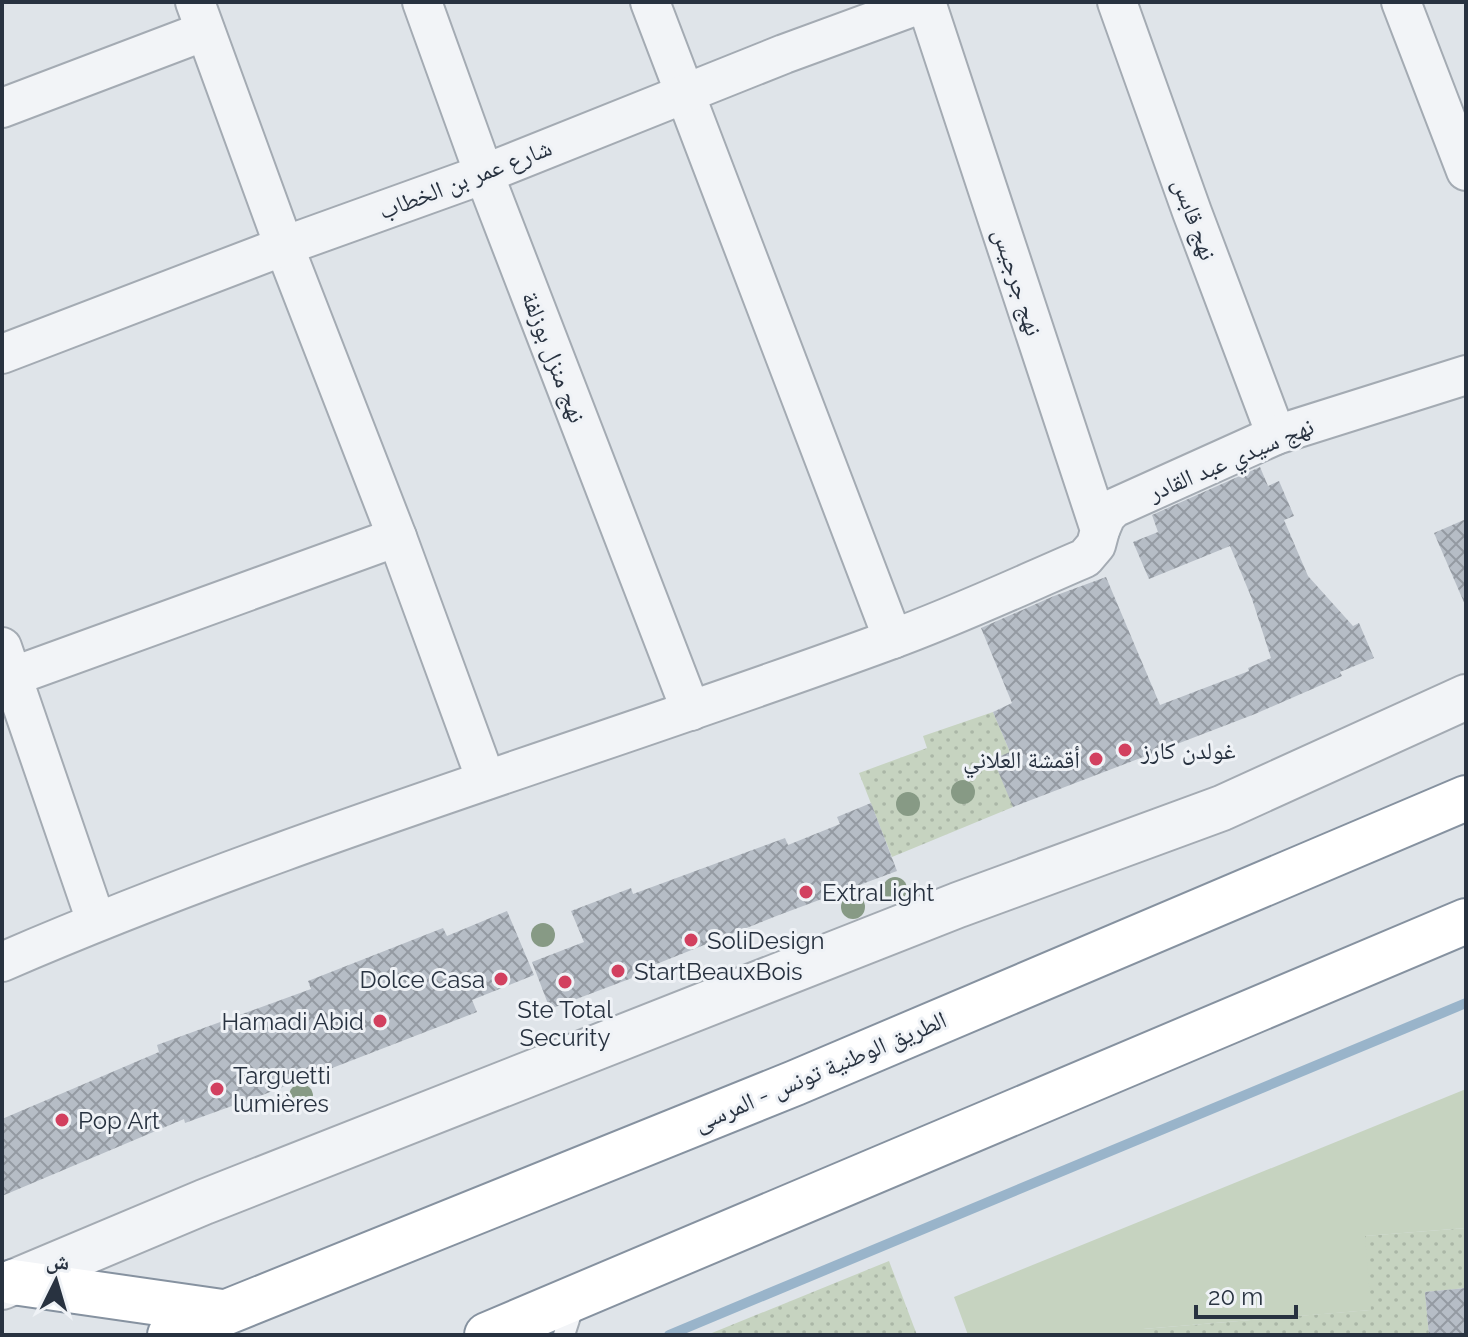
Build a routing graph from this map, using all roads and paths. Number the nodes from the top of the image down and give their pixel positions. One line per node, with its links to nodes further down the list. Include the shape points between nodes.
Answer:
1 (422, 2): 10 (street, نهج منزل بوزلفة)
2 (650, 2): 7 (street)
3 (926, 2): 7 (street, شارع عمر بن الخطاب); 16 (street, نهج جرجيس)
4 (1117, 2): 14 (street, نهج قابس)
5 (1401, 2): 9 (street)
6 (200, 17): 8 (street); 11 (street)
7 (683, 94): 10 (street, شارع عمر بن الخطاب); 17 (street)
8 (2, 108)
9 (1466, 171)
10 (484, 174): 11 (street, شارع عمر بن الخطاب); 20 (street, نهج منزل بوزلفة)
11 (284, 246): 12 (street, شارع عمر بن الخطاب); 15 (street)
12 (2, 354)
13 (1466, 375): 14 (street, نهج سيدي عبد القادر)
14 (1276, 435): 16 (street, نهج سيدي عبد القادر, via 1114,508)
15 (397, 537): 18 (street); 21 (street)
16 (1093, 544): 17 (street)
17 (893, 639): 20 (street)
18 (8, 661): 23 (street)
19 (1466, 697): 26 (street, via 1222,808 958,905)
20 (691, 711): 21 (street)
21 (486, 780): 23 (street)
22 (1466, 798): 27 (highway, الطريق الوطنية تونس - المرسى, via 795,1083)
23 (96, 921): 25 (street)
24 (1466, 921): 28 (highway)
25 (2, 962)
26 (7, 1284): 27 (highway)
27 (222, 1312): 29 (highway, الطريق الوطنية تونس - المرسى)
28 (570, 1316): 30 (highway)
29 (170, 1335)
30 (487, 1335)

